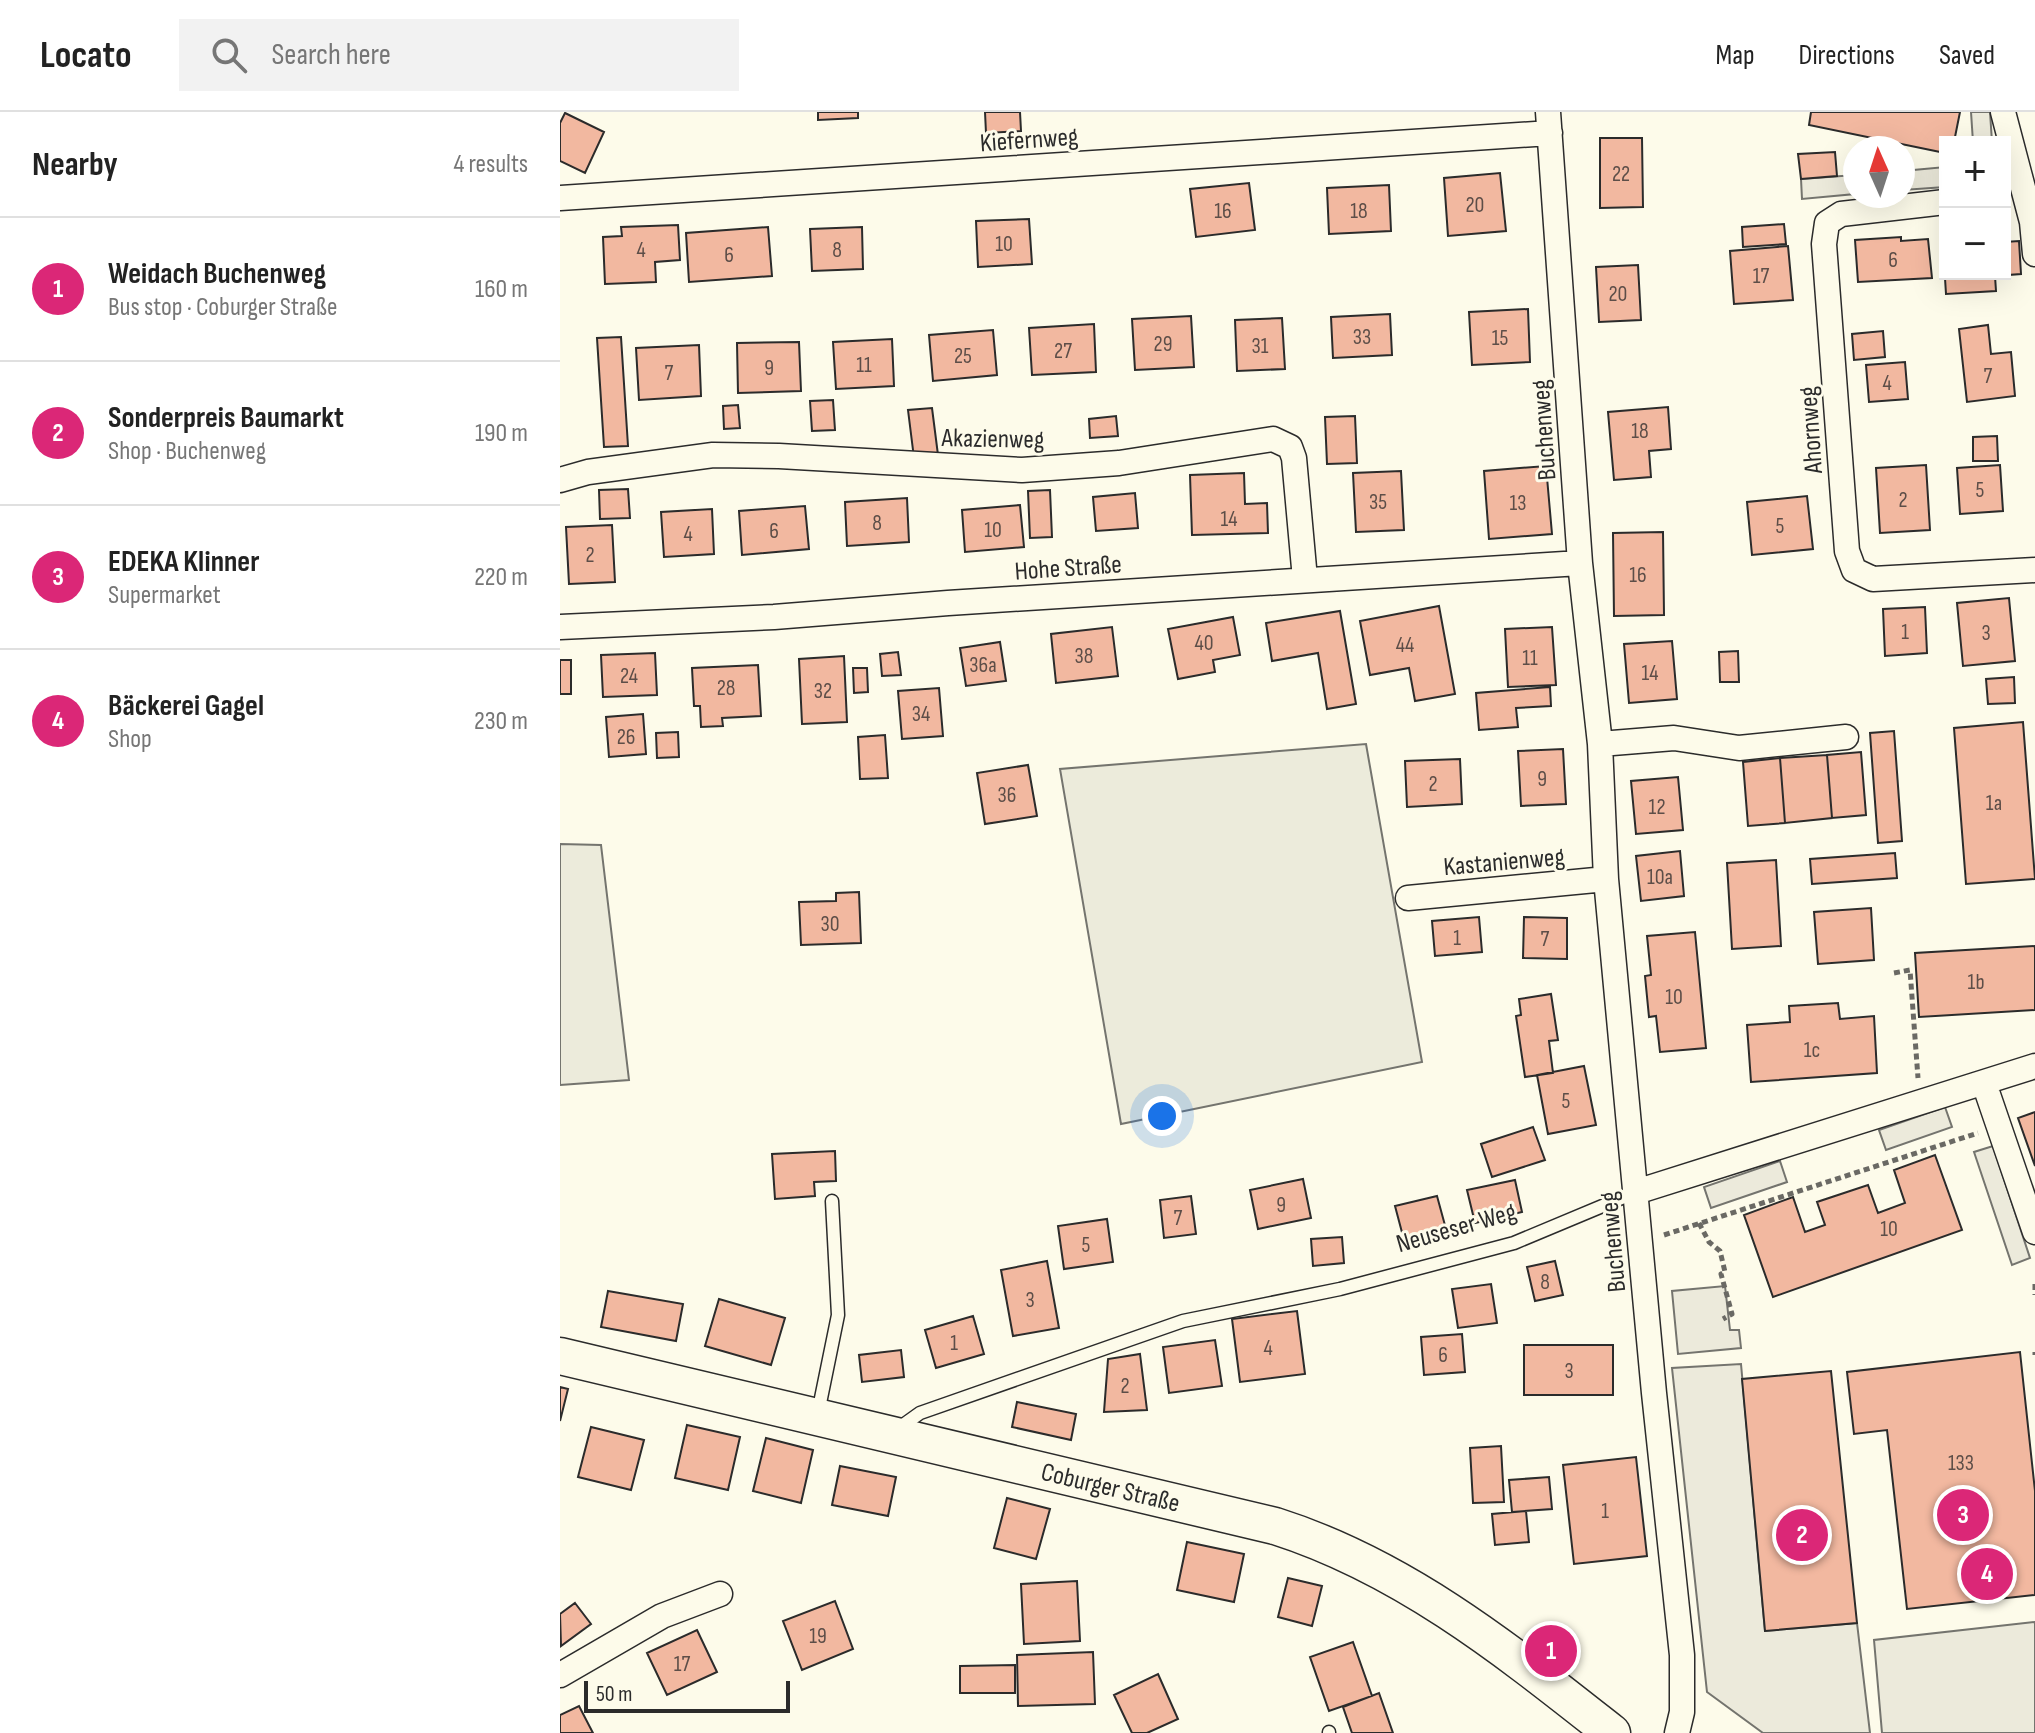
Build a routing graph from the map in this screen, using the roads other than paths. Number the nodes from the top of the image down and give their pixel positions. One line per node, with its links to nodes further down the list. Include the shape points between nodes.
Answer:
1 (2003, 112): 3 (street)
2 (1549, 123): 4 (street, Kiefernweg); 8 (street, Buchenweg)
3 (2014, 194): 6 (street, via 2032,222)
4 (560, 198)
5 (1939, 203): 9 (street, Ahornweg, via 1841,214 1827,223 1824,244 1847,551 1854,570 1873,579)
6 (2035, 254)
7 (560, 480): 10 (street, Akazienweg, via 713,455 1022,470 1119,463 1273,439 1290,447 1294,458)
8 (1580, 563): 10 (street, Hohe Straße); 13 (street, Buchenweg)
9 (2035, 570)
10 (1305, 579): 11 (street, Hohe Straße)
11 (560, 627)
12 (1846, 737): 13 (street, via 1739,748 1674,738)
13 (1600, 744): 14 (street, Buchenweg)
14 (1606, 879): 15 (street, Kastanienweg); 18 (street, Buchenweg)
15 (1408, 898)
16 (2035, 1066): 17 (street, Neuseser Weg)
17 (1984, 1083): 18 (street, Neuseser Weg); 20 (street)
18 (1636, 1192): 23 (lane, Neuseser Weg, via 1514,1243 1340,1289 1183,1321 920,1413); 27 (street, Buchenweg, via 1682,1655)
19 (832, 1201): 22 (lane, via 838,1315)
20 (2035, 1232)
21 (560, 1356): 22 (main road, Coburger Straße)
22 (818, 1416): 23 (main road, Coburger Straße)
23 (892, 1433): 26 (main road, Coburger Straße, via 1311,1537 1459,1617)
24 (720, 1594): 25 (street, via 662,1616)
25 (560, 1675)
26 (1612, 1733)
27 (1677, 1733)

